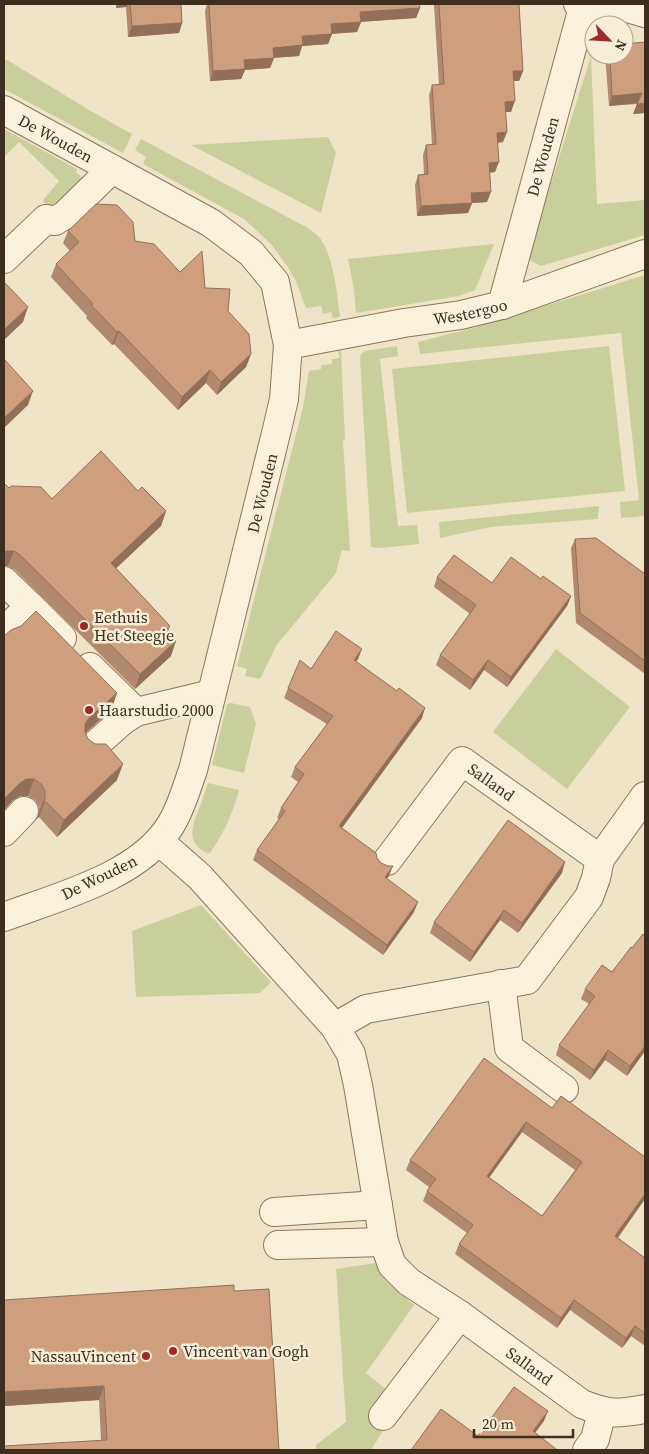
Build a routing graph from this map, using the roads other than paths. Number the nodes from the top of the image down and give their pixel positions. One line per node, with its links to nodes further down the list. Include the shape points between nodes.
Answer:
1 (614, 4): 2 (street, De Wouden); 3 (street, De Wouden)
2 (582, 5): 8 (street, De Wouden)
3 (645, 13)
4 (4, 110): 5 (street, De Wouden)
5 (112, 169): 7 (street, via 65,215 55,220 46,219); 9 (street, De Wouden, via 211,222 251,252 275,282)
6 (645, 254): 8 (street, Westergoo)
7 (4, 259)
8 (502, 305): 9 (street, Westergoo)
9 (288, 345): 13 (street, De Wouden, via 284,398 278,426)
10 (4, 581): 11 (street)
11 (30, 606): 12 (street); 14 (street)
12 (4, 631)
13 (212, 694): 14 (street); 19 (street, De Wouden, via 193,770 178,812)
14 (136, 712): 15 (street)
15 (94, 746)
16 (645, 796): 20 (street)
17 (24, 811): 18 (street)
18 (4, 832)
19 (158, 842): 22 (street, De Wouden, via 122,869 80,889); 24 (street, Salland, via 205,883)
20 (600, 859): 21 (street, Salland, via 462,761); 23 (street, via 588,897 527,980)
21 (387, 861)
22 (4, 917)
23 (501, 984): 24 (street, via 366,1009); 25 (street, via 509,1048)
24 (335, 1027): 26 (street, Salland, via 351,1054)
25 (564, 1089)
26 (378, 1205): 27 (street); 28 (street, Salland)
27 (274, 1212)
28 (384, 1242): 29 (street); 30 (street, Salland, via 392,1265 409,1282)
29 (278, 1245)
30 (460, 1315): 32 (street, Salland, via 582,1404); 33 (street)
31 (645, 1409): 32 (street, Salland)
32 (602, 1412): 34 (street, via 595,1439)
33 (383, 1416)
34 (587, 1450)

